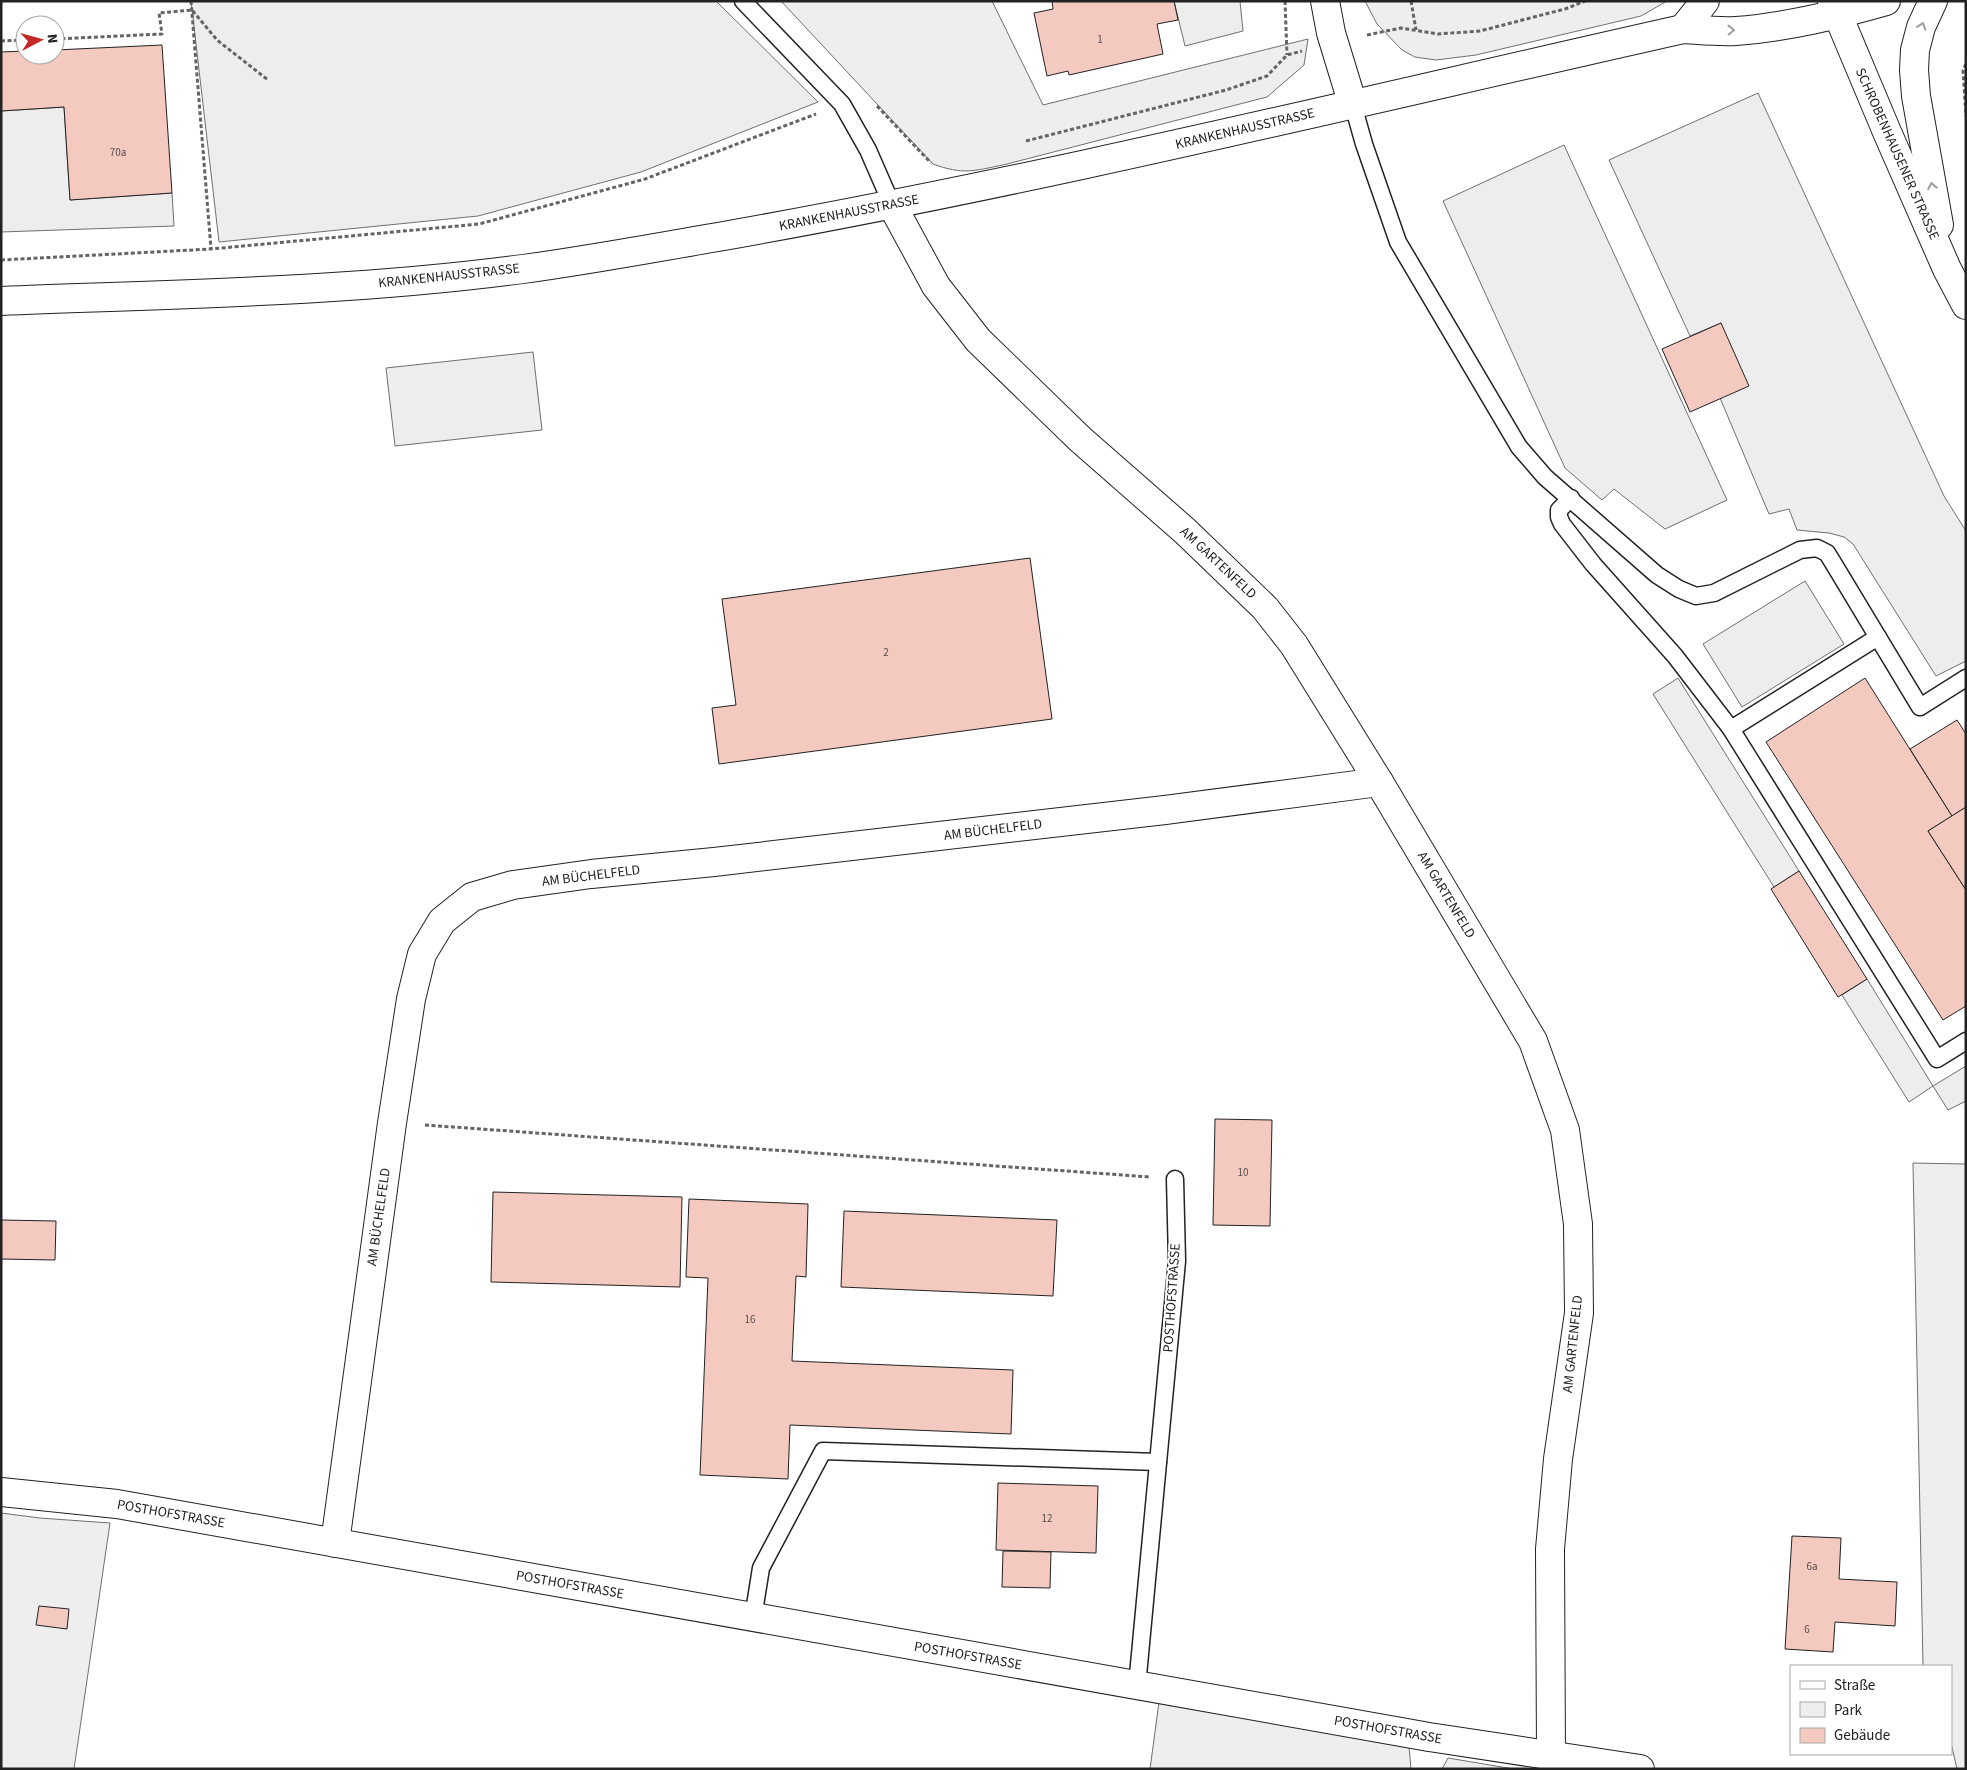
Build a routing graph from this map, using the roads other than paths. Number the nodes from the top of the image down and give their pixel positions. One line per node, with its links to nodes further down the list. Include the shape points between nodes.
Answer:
1 (743, 1): 10 (lane, via 842,104 868,150)
2 (1325, 1): 9 (street)
3 (1705, 1): 8 (street)
4 (1721, 1): 8 (street, KRANKENHAUSSTRASSE)
5 (1886, 1): 7 (street, KRANKENHAUSSTRASSE)
6 (1933, 1): 11 (street, one-way to 6, via 1914,70 1921,27)
7 (1835, 8): 8 (street, KRANKENHAUSSTRASSE, one-way to 7, via 1734,31 1790,24); 11 (street, SCHROBENHAUSENER STRASSE)
8 (1683, 29): 9 (street, KRANKENHAUSSTRASSE)
9 (1353, 105): 10 (street, KRANKENHAUSSTRASSE); 14 (lane, via 1398,242 1519,447 1545,477)
10 (892, 205): 12 (street, KRANKENHAUSSTRASSE, via 521,269 355,286); 18 (street, AM GARTENFELD, via 936,286 978,340 1265,608 1294,645)
11 (1947, 269): 13 (street, SCHROBENHAUSENER STRASSE)
12 (1, 301)
13 (1966, 305)
14 (1570, 498): 15 (lane, via 1657,575 1696,596 1714,592 1800,550 1817,548 1827,553); 17 (lane, via 1559,510 1562,524 1592,564 1675,656)
15 (1878, 637): 16 (lane, via 1920,707); 17 (lane)
16 (1966, 678)
17 (1731, 728): 19 (lane, via 1937,1059)
18 (1379, 782): 23 (street, AM BÜCHELFELD, via 1166,810 591,874 472,896 442,921 422,954 411,999); 26 (street, AM GARTENFELD, via 1533,1041 1565,1130 1578,1224 1579,1312 1558,1458 1550,1549)
19 (1966, 1042)
20 (1175, 1179): 21 (lane, POSTHOFSTRASSE, via 1177,1261)
21 (1158, 1462): 24 (lane, via 823,1451 761,1568); 25 (lane, POSTHOFSTRASSE)
22 (1, 1492): 23 (street, POSTHOFSTRASSE, via 117,1504)
23 (335, 1543): 24 (street, POSTHOFSTRASSE)
24 (753, 1618): 25 (street, POSTHOFSTRASSE)
25 (1137, 1686): 26 (street, POSTHOFSTRASSE)
26 (1552, 1755): 27 (street, POSTHOFSTRASSE)
27 (1640, 1769)

